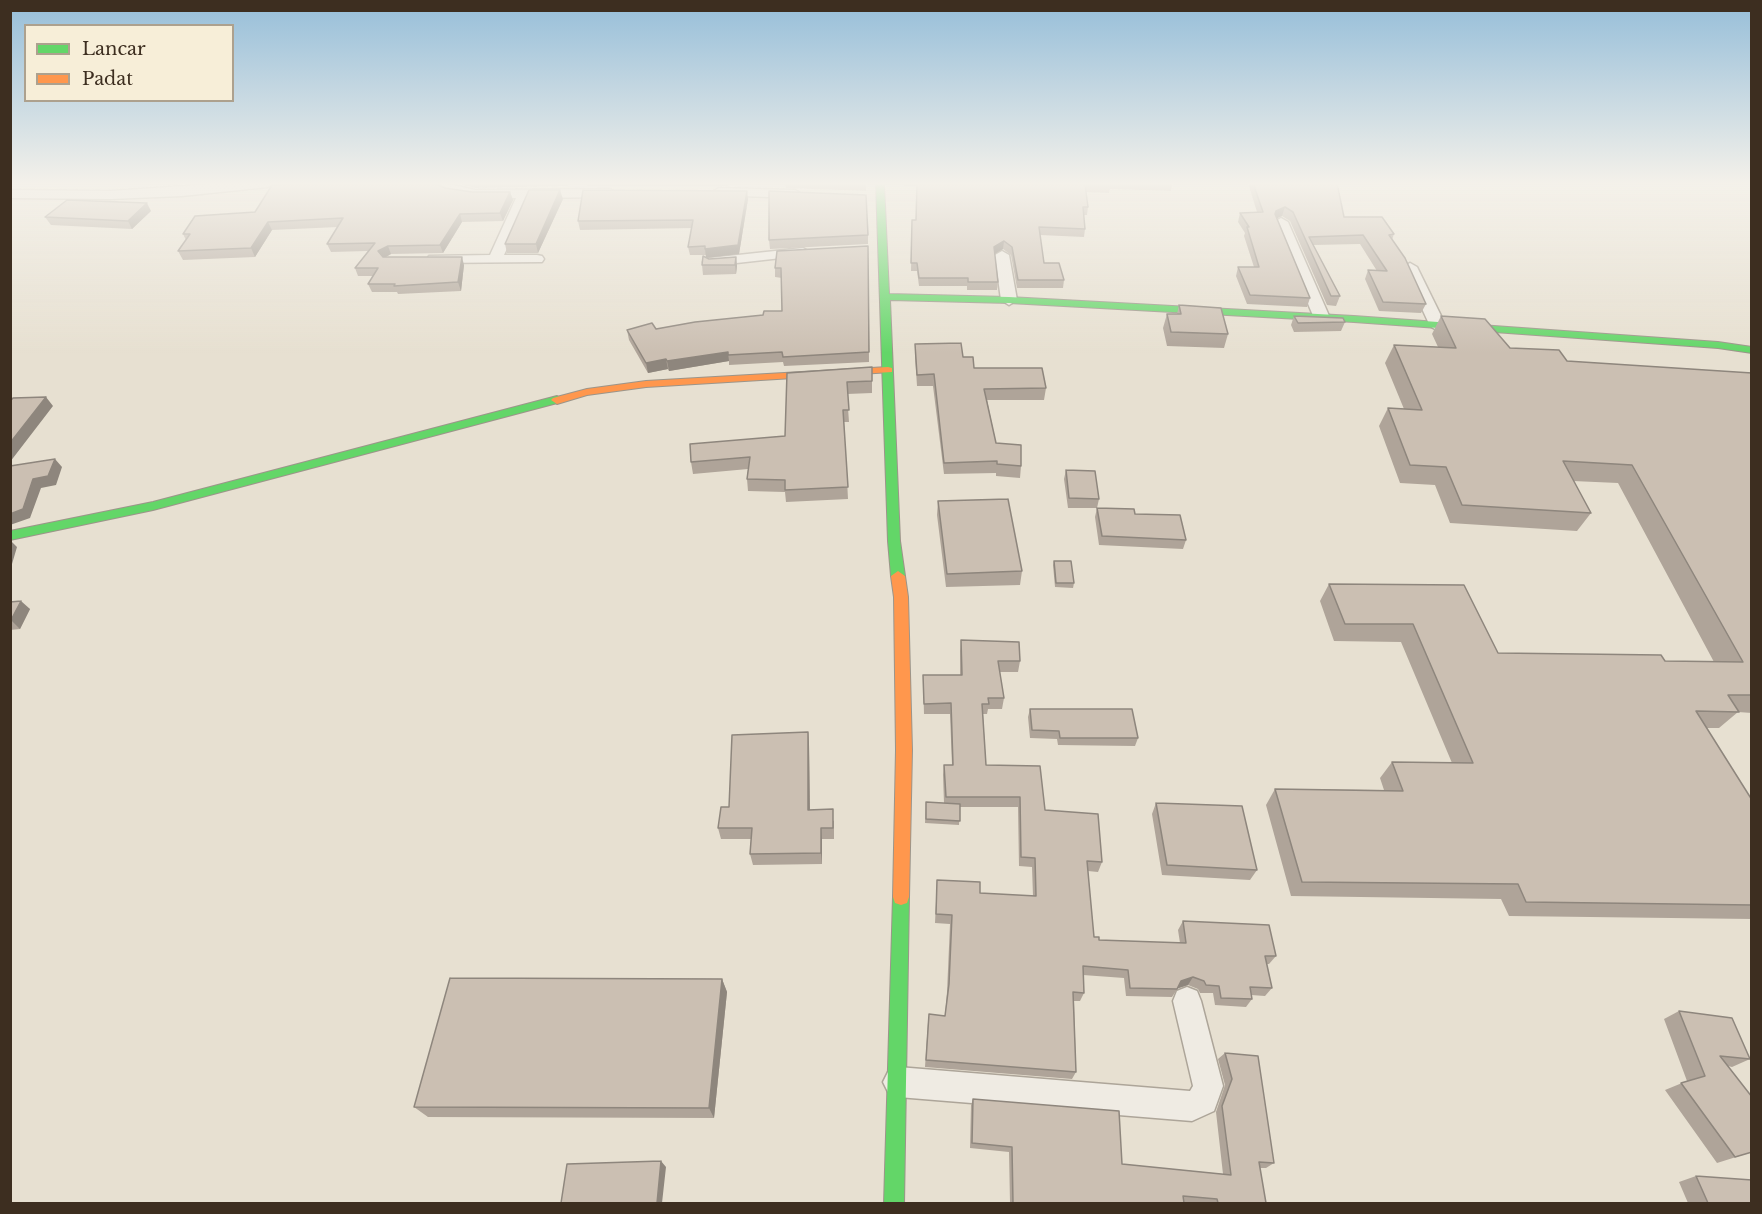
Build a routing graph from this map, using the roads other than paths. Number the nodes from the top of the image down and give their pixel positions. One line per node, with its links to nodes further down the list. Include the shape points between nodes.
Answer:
1 (504, 240): 7 (street)
2 (876, 240): 11 (street)
3 (1289, 240): 13 (street)
4 (817, 252): 9 (street)
5 (1002, 255): 12 (street)
6 (414, 259): 7 (street)
7 (495, 259): 8 (street)
8 (537, 259)
9 (710, 262)
10 (1410, 267): 14 (street)
11 (885, 297): 12 (street); 16 (street)
12 (1009, 300): 13 (street)
13 (1322, 318): 14 (street)
14 (1438, 326): 15 (street)
15 (1752, 350)
16 (888, 370): 17 (street, via 646,384 587,392 153,506); 19 (street, via 903,738)
17 (10, 536)
18 (1187, 1001): 19 (street, via 1208,1086 1203,1100 1192,1106)
19 (898, 1082): 20 (street)
20 (894, 1203)

